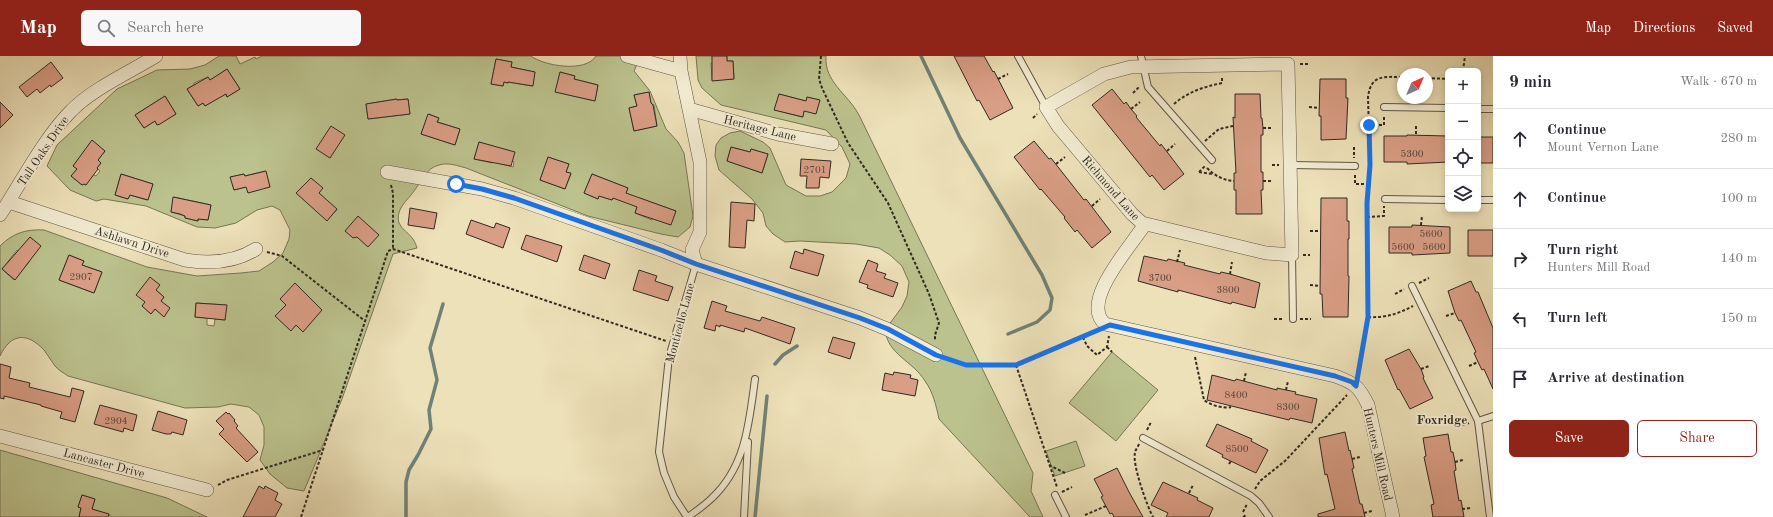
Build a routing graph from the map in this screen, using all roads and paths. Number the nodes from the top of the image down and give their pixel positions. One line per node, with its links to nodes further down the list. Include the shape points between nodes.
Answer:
1 (156, 56): 60 (street, Tall Oaks Drive, via 88,96 71,111 56,128)
2 (627, 56): 11 (street)
3 (680, 56): 11 (street, Monticello Lane)
4 (821, 56): 95 (path, via 819,79 822,88 848,143 888,203 929,294 939,323 935,335)
5 (1018, 56): 20 (lane, Richmond Lane)
6 (1465, 56): 10 (path)
7 (1188, 59): 8 (street); 9 (street)
8 (1288, 60): 43 (street)
9 (1143, 61): 20 (street, via 1104,74); 41 (lane, via 1148,87)
10 (1463, 68)
11 (681, 71): 25 (street, Monticello Lane)
12 (1008, 74): 15 (path)
13 (1397, 77): 29 (path, via 1374,81 1369,88)
14 (1433, 78): 16 (path)
15 (998, 79)
16 (1445, 79)
17 (1222, 83): 18 (path, via 1200,87)
18 (1182, 97)
19 (1140, 102): 26 (path)
20 (1046, 107): 66 (street, Richmond Lane, via 1058,126 1132,214)
21 (1309, 107): 23 (path)
22 (1384, 107): 24 (lane)
23 (1319, 108)
24 (1445, 108)
25 (689, 109): 37 (street, Heritage Lane, via 778,134); 77 (street, Monticello Lane, via 700,162 700,232 692,250)
26 (1132, 109)
27 (1481, 109): 28 (lane)
28 (1493, 109)
29 (1369, 125): 30 (path); 53 (path)
30 (1384, 125)
31 (1234, 126): 35 (path, via 1219,129)
32 (1416, 126): 36 (path)
33 (1263, 128): 34 (path)
34 (1272, 128)
35 (1213, 134)
36 (1416, 135)
37 (832, 144)
38 (1176, 144): 39 (path)
39 (1167, 151)
40 (1065, 157): 42 (path)
41 (1212, 160)
42 (1056, 164)
43 (1291, 165): 44 (lane); 73 (street)
44 (1355, 166)
45 (1206, 168): 48 (path)
46 (387, 172): 77 (street, via 482,189 514,198)
47 (1199, 172): 48 (path)
48 (1213, 174): 49 (path)
49 (1234, 181)
50 (1263, 181): 51 (path)
51 (1272, 181)
52 (1355, 184): 53 (path)
53 (1368, 184): 65 (path)
54 (393, 193): 71 (path)
55 (1100, 199): 61 (path)
56 (1385, 199): 57 (lane)
57 (1445, 200)
58 (1481, 200): 59 (lane)
59 (1493, 200)
60 (9, 202): 62 (street, Tall Oaks Drive); 70 (street, Ashlawn Drive, via 184,260 226,261)
61 (1092, 206)
62 (0, 215)
63 (1384, 216): 65 (path)
64 (1422, 216): 67 (path)
65 (1367, 217): 85 (path)
66 (1145, 224): 73 (street, Richmond Lane, via 1266,253); 88 (street, via 1100,292 1098,315 1100,320)
67 (1421, 225)
68 (1310, 230): 69 (path)
69 (1320, 231)
70 (256, 249)
71 (393, 249): 87 (path, via 388,251); 90 (path)
72 (1180, 250): 75 (path)
73 (1292, 255): 86 (lane)
74 (282, 256): 87 (path)
75 (1177, 262)
76 (1232, 262): 78 (path)
77 (696, 264): 95 (street, via 860,318 888,329); 136 (lane, Monticello Lane, via 669,357 659,452 674,497)
78 (1230, 274)
79 (1310, 285): 80 (path)
80 (1320, 286)
81 (1412, 286): 109 (lane)
82 (1406, 310): 85 (path, via 1379,318)
83 (1456, 313): 84 (path)
84 (1446, 316)
85 (1368, 317): 105 (path)
86 (1293, 319)
87 (365, 321): 115 (path)
88 (1110, 325): 89 (path); 105 (street, Hunters Mill Road, via 1335,376)
89 (1083, 337): 92 (path, via 1087,346 1097,355); 97 (path)
90 (669, 342)
91 (1108, 342): 92 (path)
92 (1107, 347): 94 (path)
93 (1196, 351): 107 (path, via 1195,358 1204,400 1209,404)
94 (1112, 352)
95 (936, 355): 97 (path, via 966,365)
96 (1478, 362): 99 (path)
97 (1016, 365): 121 (path)
98 (1429, 366): 100 (path)
99 (1469, 366)
100 (1421, 369)
101 (1246, 372): 103 (path)
102 (755, 379): 112 (lane)
103 (1244, 381)
104 (1288, 381): 106 (path)
105 (1356, 386): 124 (path, via 1285,460); 141 (street, Hunters Mill Road, via 1362,391 1368,405)
106 (1286, 390)
107 (1231, 407)
108 (1493, 416): 109 (lane)
109 (1478, 421): 142 (lane)
110 (1469, 423): 111 (path)
111 (1458, 427)
112 (748, 433): 136 (lane, via 740,458 726,483); 137 (lane)
113 (0, 436): 126 (street, Lancaster Drive)
114 (1143, 438): 140 (lane, via 1251,496)
115 (323, 450): 123 (path); 135 (path)
116 (1134, 454): 139 (path, via 1140,484)
117 (1360, 457): 118 (path)
118 (1352, 459)
119 (1463, 460): 120 (path)
120 (1454, 462)
121 (1049, 465): 122 (path); 128 (path, via 1058,490)
122 (1065, 473)
123 (228, 480)
124 (1260, 481)
125 (1192, 485): 127 (path)
126 (207, 490)
127 (1188, 493)
128 (1055, 495): 138 (lane)
129 (1106, 506): 134 (path)
130 (1471, 508): 131 (path)
131 (1462, 509)
132 (1372, 511): 133 (path)
133 (1364, 512)
134 (1086, 515)
135 (301, 517)
136 (688, 517)
137 (744, 517)
138 (1066, 517)
139 (1153, 517)
140 (1269, 517)
141 (1393, 517)
142 (1490, 517)

